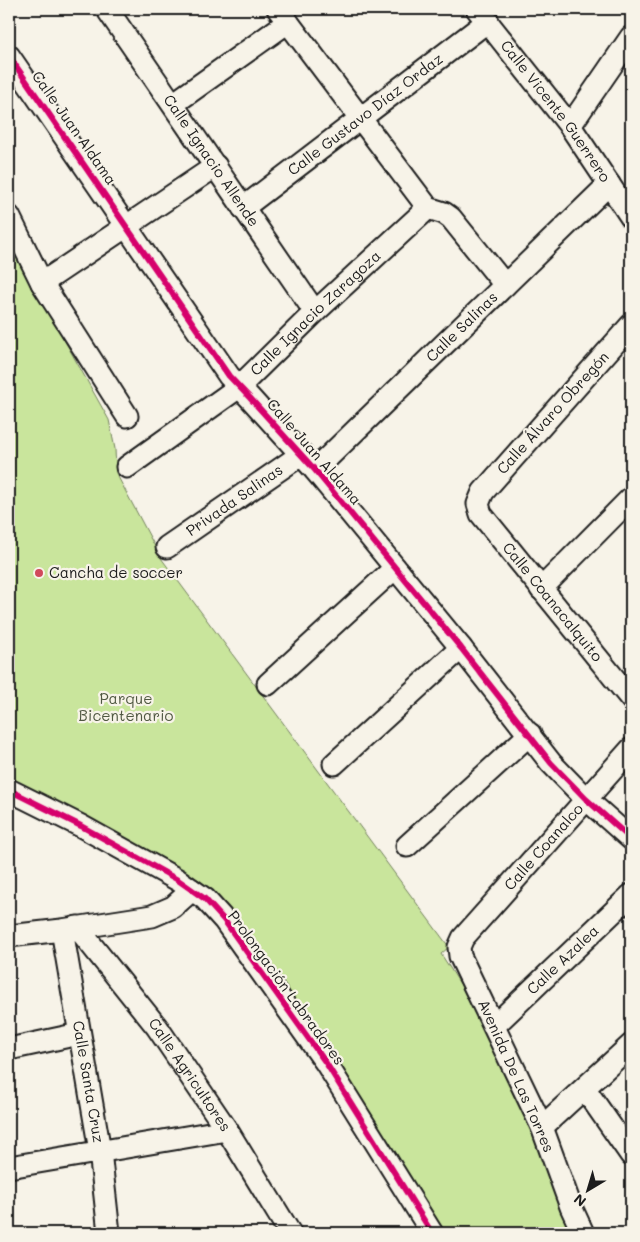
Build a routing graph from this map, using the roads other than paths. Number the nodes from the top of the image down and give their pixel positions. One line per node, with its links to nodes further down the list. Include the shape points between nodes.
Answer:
1 (107, 9): 6 (street, Calle Ignacio Allende)
2 (283, 15): 6 (street); 7 (street)
3 (482, 15): 7 (street, Calle Gustavo Díaz Ordaz); 8 (street, Calle Vicente Guerrero)
4 (631, 37): 8 (street)
5 (9, 56): 15 (street, Calle Juan Aldama)
6 (173, 104): 9 (street, Calle Ignacio Allende)
7 (362, 119): 11 (street, Calle Gustavo Díaz Ordaz); 12 (street)
8 (570, 126): 10 (street, Calle Vicente Guerrero)
9 (216, 166): 11 (street, Calle Ignacio Allende); 15 (street)
10 (610, 184): 14 (street, Calle Vicente Guerrero); 17 (street, Calle Salinas)
11 (243, 208): 18 (street, Calle Ignacio Allende)
12 (428, 208): 17 (street, via 451,218); 18 (street, Calle Ignacio Zaragoza)
13 (9, 216): 16 (street)
14 (631, 217)
15 (126, 227): 16 (street); 20 (street, Calle Juan Aldama, via 228,376)
16 (42, 283): 21 (street)
17 (505, 285): 24 (street, Calle Salinas)
18 (315, 312): 20 (street, Calle Ignacio Zaragoza)
19 (631, 325): 26 (street, Calle Álvaro Obregón, via 483,492)
20 (239, 387): 22 (street, Calle Juan Aldama); 23 (street, Calle Ignacio Zaragoza)
21 (127, 416)
22 (302, 454): 24 (street, Calle Juan Aldama); 27 (street, Privada Salinas)
23 (127, 467)
24 (315, 470): 28 (street, Calle Juan Aldama)
25 (631, 498): 29 (street)
26 (478, 504): 29 (street, Calle Coanacalquito, via 482,514)
27 (167, 546)
28 (395, 568): 30 (street, Calle Juan Aldama); 31 (street)
29 (541, 589): 32 (street, Calle Coanacalquito)
30 (461, 648): 33 (street, Calle Juan Aldama); 35 (street)
31 (268, 684)
32 (631, 699)
33 (530, 734): 37 (street, Calle Juan Aldama); 39 (street)
34 (631, 749): 37 (street, Calle Coanalco)
35 (334, 764)
36 (9, 790): 40 (street, Prolongación Labradores)
37 (586, 799): 38 (street, Calle Juan Aldama); 46 (street, Calle Coanalco, via 463,938)
38 (631, 839)
39 (407, 846)
40 (192, 890): 43 (street, via 173,907 152,916); 59 (street, Prolongación Labradores, via 224,920 326,1063)
41 (631, 895): 47 (street, Calle Azalea)
42 (9, 926): 44 (street)
43 (70, 929): 44 (street); 48 (street, Calle Santa Cruz); 53 (street, Calle Agricultores, via 157,1027)
44 (40, 933): 45 (street)
45 (9, 936)
46 (459, 947): 47 (street, Avenida De Las Torres, via 460,956)
47 (495, 1025): 52 (street, Avenida De Las Torres)
48 (79, 1034): 50 (street); 54 (street, Calle Santa Cruz)
49 (631, 1045): 51 (street)
50 (9, 1049)
51 (585, 1089): 52 (street); 55 (street)
52 (542, 1127): 60 (street, Avenida De Las Torres)
53 (227, 1130): 54 (street); 58 (street, Calle Agricultores)
54 (100, 1151): 56 (street); 57 (street, Calle Santa Cruz)
55 (631, 1155)
56 (9, 1167)
57 (109, 1233)
58 (290, 1233)
59 (432, 1233)
60 (583, 1233)

